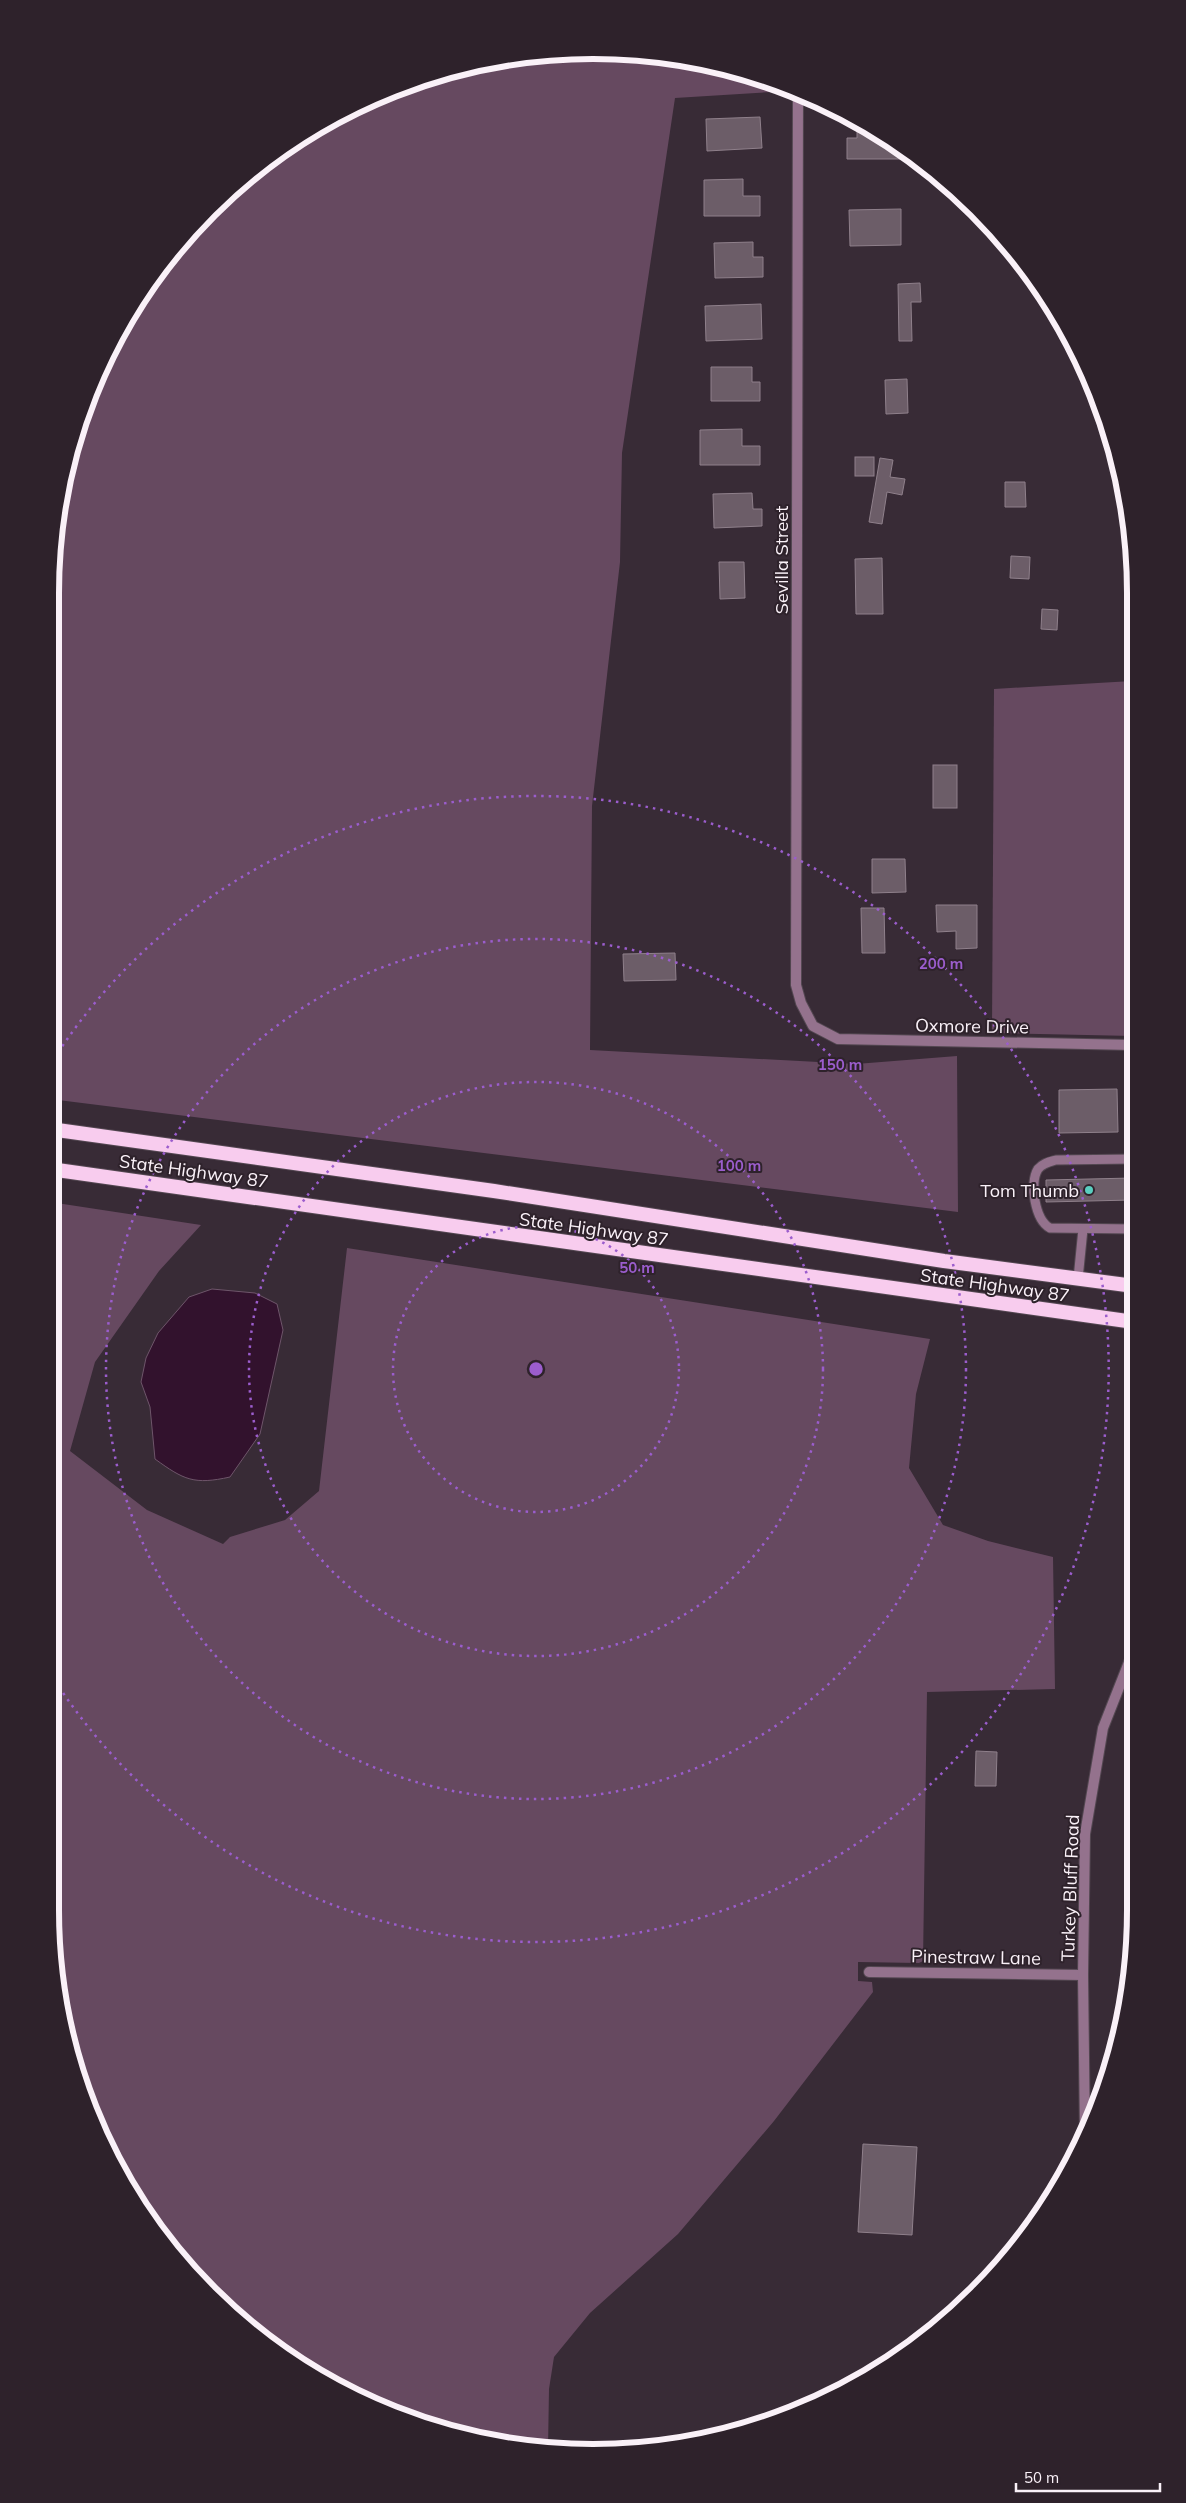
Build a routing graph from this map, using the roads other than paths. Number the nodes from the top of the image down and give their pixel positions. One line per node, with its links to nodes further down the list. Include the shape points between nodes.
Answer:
1 (798, 99): 2 (street, Sevilla Street, via 796,985)
2 (813, 1026): 3 (street, Oxmore Drive, via 838,1039)
3 (1127, 1046)
4 (59, 1130): 9 (highway, via 494,1191 944,1262)
5 (1127, 1159): 7 (lane, via 1056,1160 1044,1163 1035,1174 1035,1207 1041,1220 1050,1228)
6 (59, 1170): 11 (highway, State Highway 87)
7 (1083, 1229): 8 (lane); 9 (lane)
8 (1127, 1229)
9 (1078, 1279): 10 (highway)
10 (1127, 1285)
11 (1127, 1321)
12 (1127, 1668): 14 (street, Turkey Bluff Road, via 1104,1728 1085,1834)
13 (869, 1972): 14 (street, Pinestraw Lane)
14 (1083, 1975): 15 (street, Turkey Bluff Road)
15 (1085, 2119)

